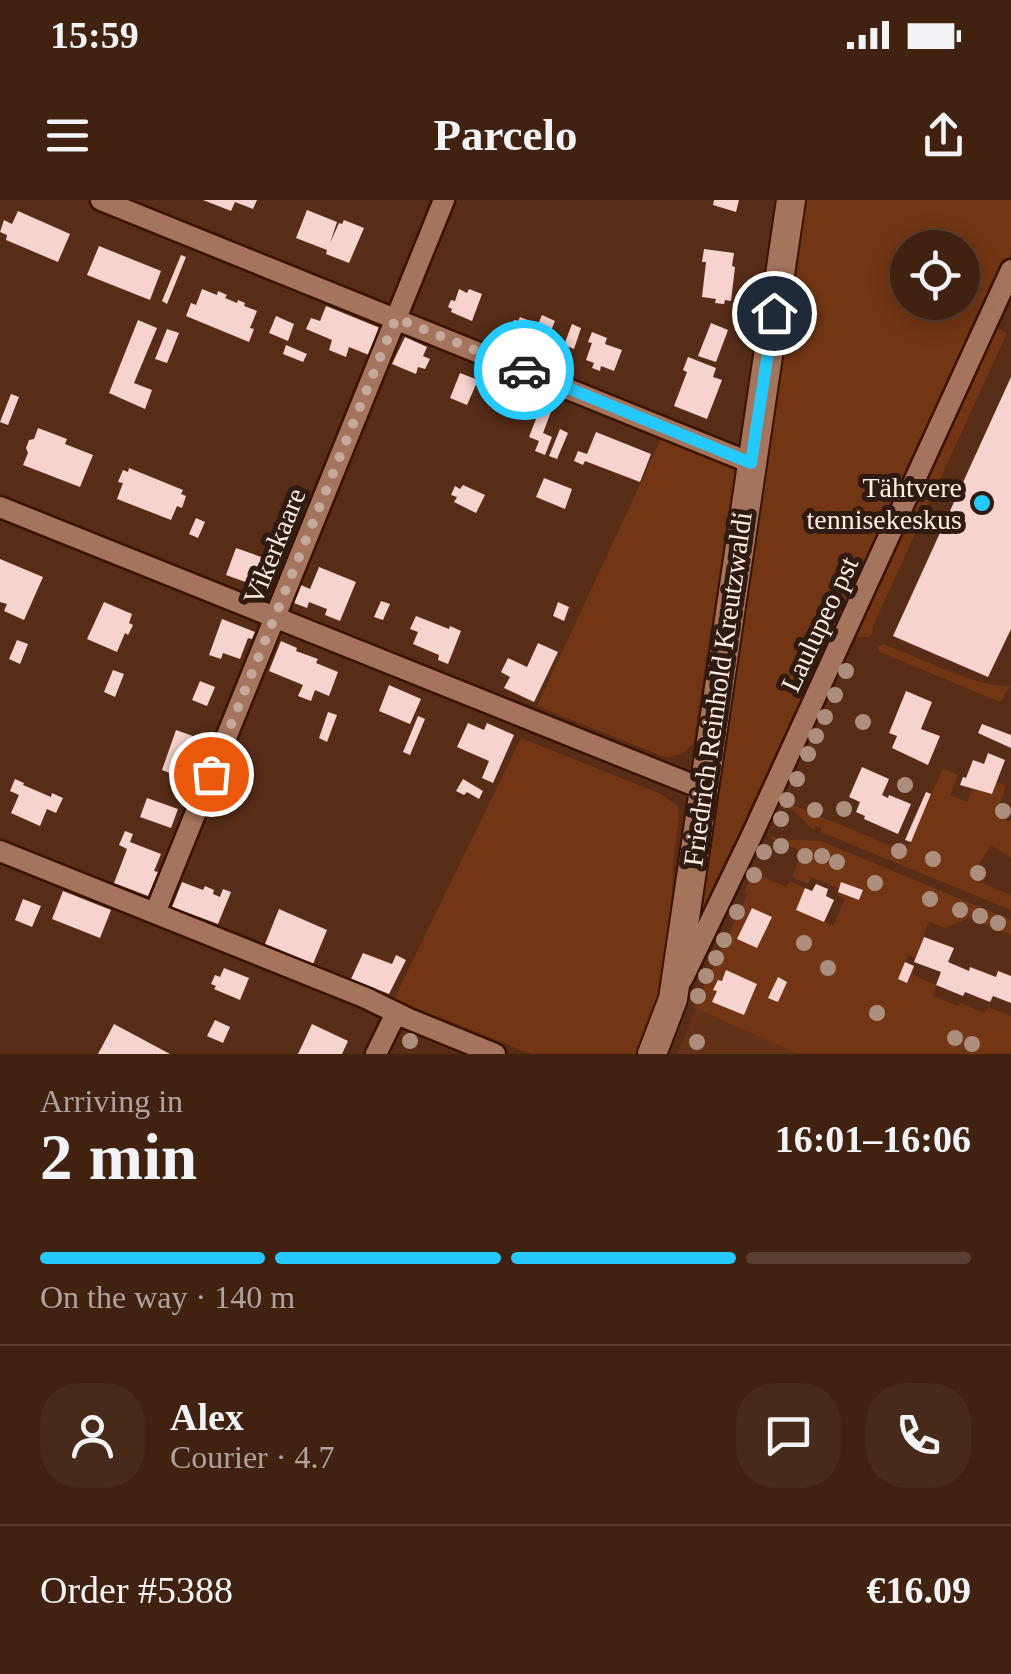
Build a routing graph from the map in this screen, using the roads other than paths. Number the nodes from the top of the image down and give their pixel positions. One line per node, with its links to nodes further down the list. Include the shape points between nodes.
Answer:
1 (101, 200): 5 (street)
2 (444, 200): 5 (street, Vikerkaare)
3 (790, 200): 6 (main road, Friedrich Reinhold Kreutzwaldi)
4 (1011, 270): 12 (street, Laulupeo pst)
5 (396, 318): 6 (street); 8 (street, Vikerkaare)
6 (751, 463): 9 (main road, Friedrich Reinhold Kreutzwaldi)
7 (0, 507): 8 (street)
8 (275, 618): 9 (street); 11 (street, Vikerkaare)
9 (703, 789): 12 (main road, Friedrich Reinhold Kreutzwaldi)
10 (0, 851): 11 (street)
11 (155, 913): 13 (street)
12 (673, 1000): 16 (main road, Friedrich Reinhold Kreutzwaldi)
13 (396, 1013): 14 (street); 15 (street)
14 (376, 1054)
15 (495, 1054)
16 (652, 1054)

